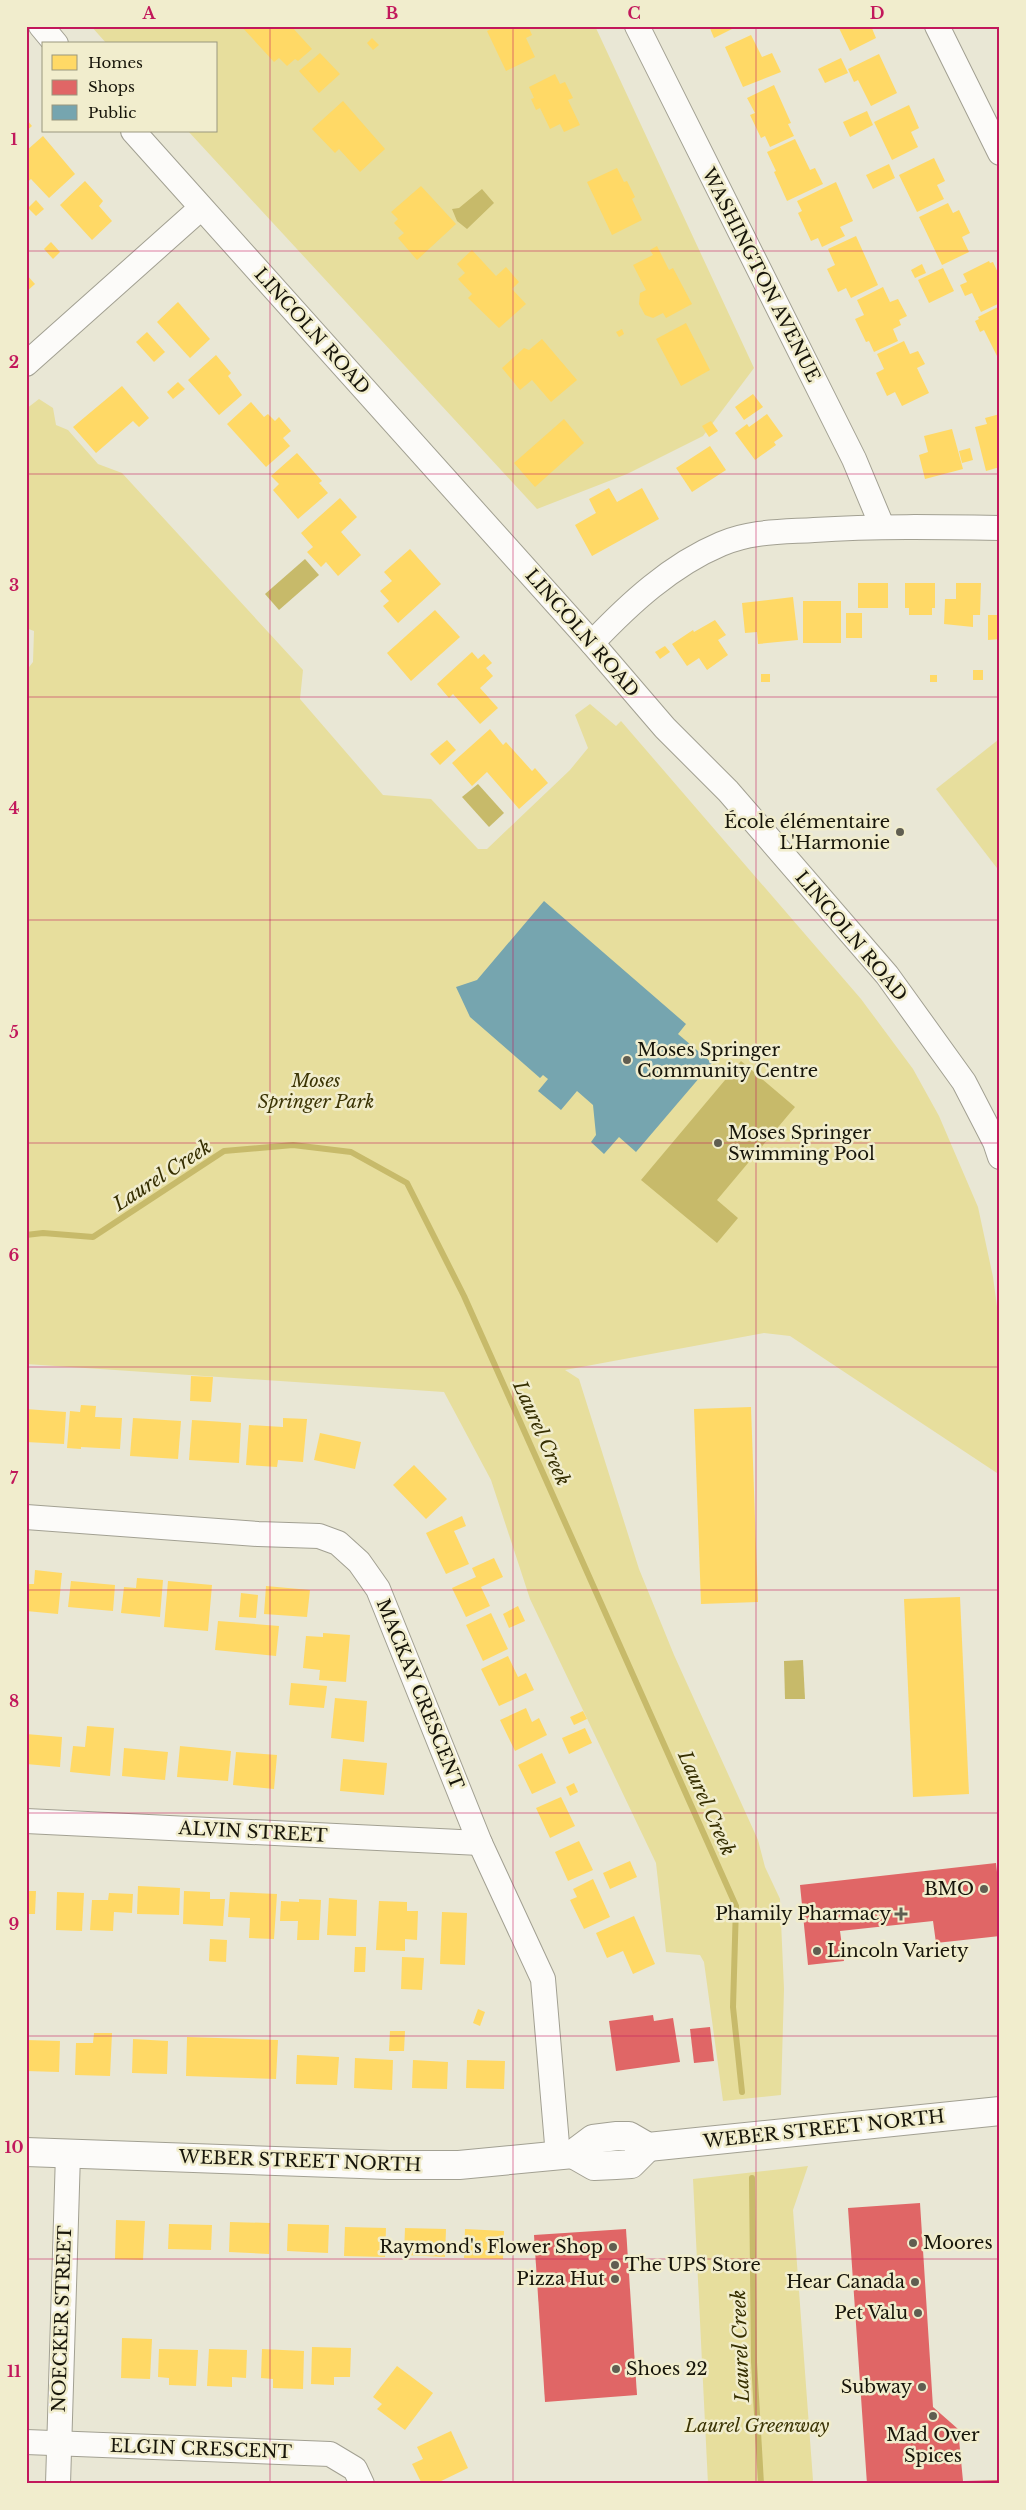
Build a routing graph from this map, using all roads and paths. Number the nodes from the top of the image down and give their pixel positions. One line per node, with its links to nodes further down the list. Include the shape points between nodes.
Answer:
1 (41, 26): 4 (street)
2 (637, 26): 9 (street, WASHINGTON AVENUE, via 854,459)
3 (937, 26): 6 (street)
4 (54, 42)
5 (134, 132): 7 (street, LINCOLN ROAD)
6 (1000, 152)
7 (201, 208): 8 (street); 11 (street, LINCOLN ROAD)
8 (26, 364)
9 (882, 526): 10 (street); 11 (street, via 754,533 722,543 688,560 654,585)
10 (1000, 528)
11 (592, 642): 12 (street, LINCOLN ROAD, via 665,728 728,791 887,976 964,1082)
12 (1000, 1157)
13 (26, 1517): 15 (street, MACKAY CRESCENT, via 319,1536 338,1542 359,1562 378,1589)
14 (26, 1821): 15 (street, ALVIN STREET)
15 (480, 1843): 19 (street, MACKAY CRESCENT, via 543,1979)
16 (1000, 2111): 19 (main road, WEBER STREET NORTH, via 648,2147 629,2136 617,2136 592,2139)
17 (26, 2152): 18 (main road, WEBER STREET NORTH)
18 (68, 2154): 19 (main road, WEBER STREET NORTH, via 390,2165 459,2165); 21 (street, NOECKER STREET)
19 (566, 2155)
20 (26, 2442): 21 (street, ELGIN CRESCENT)
21 (58, 2443): 22 (street, NOECKER STREET); 23 (street, ELGIN CRESCENT, via 330,2454 355,2469)
22 (58, 2484)
23 (362, 2484)

